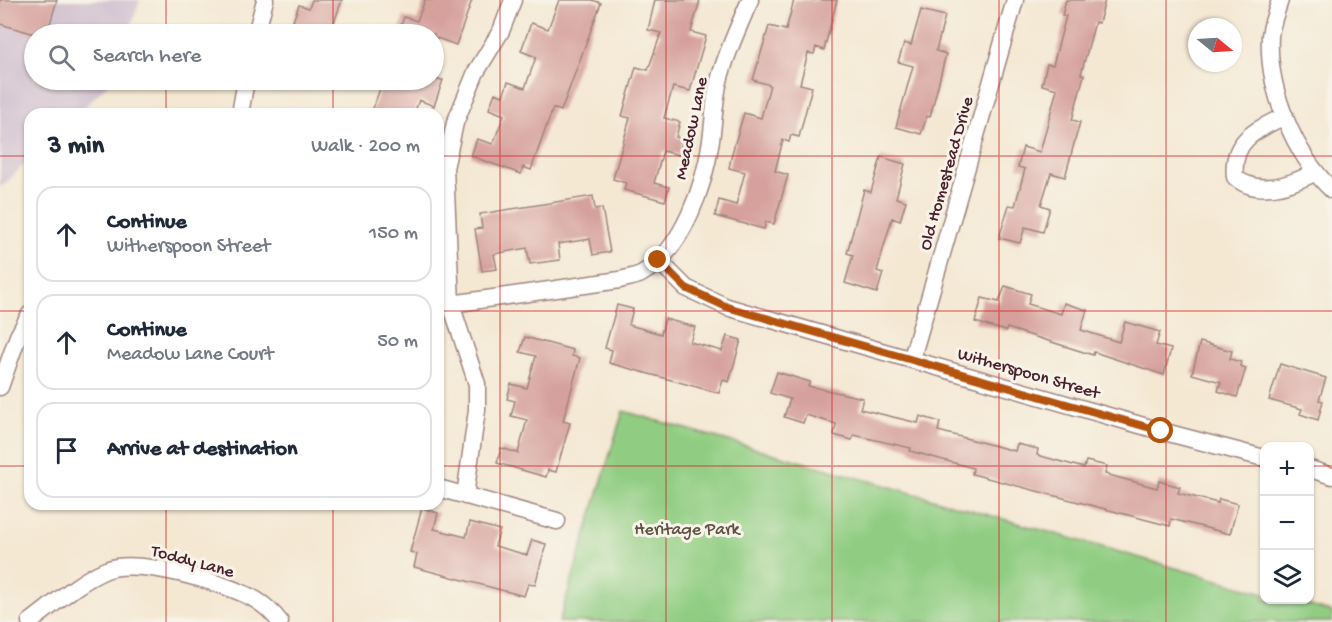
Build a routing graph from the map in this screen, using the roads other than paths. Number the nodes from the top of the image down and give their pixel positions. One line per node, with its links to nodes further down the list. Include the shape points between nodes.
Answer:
1 (265, 0): 6 (street)
2 (513, 0): 13 (street, via 501,30 476,72 448,145 445,178)
3 (750, 0): 12 (street, Meadow Lane, via 720,78 709,154 690,215 679,237)
4 (1016, 0): 15 (street, Old Homestead Drive)
5 (1280, 0): 9 (street, via 1270,34 1273,76)
6 (259, 24)
7 (244, 90): 8 (street)
8 (241, 108)
9 (1285, 116): 10 (street); 10 (street, via 1255,130 1246,139 1233,161 1235,177 1253,188 1276,187)
10 (1314, 173): 11 (street)
11 (1332, 190)
12 (658, 260): 13 (street, Meadow Lane, via 642,274 620,280); 15 (street, Witherspoon Street, via 686,288 727,307)
13 (451, 304): 21 (street, via 477,384)
14 (24, 325): 16 (street)
15 (912, 358): 17 (street, Witherspoon Street)
16 (0, 387)
17 (1260, 457)
18 (1314, 471): 19 (street)
19 (1332, 476)
20 (444, 490): 21 (street)
21 (465, 496): 22 (street)
22 (557, 521)
23 (30, 622): 24 (street, Toddy Lane, via 97,574 114,567 132,566 159,569 235,591 266,606)
24 (280, 622)

